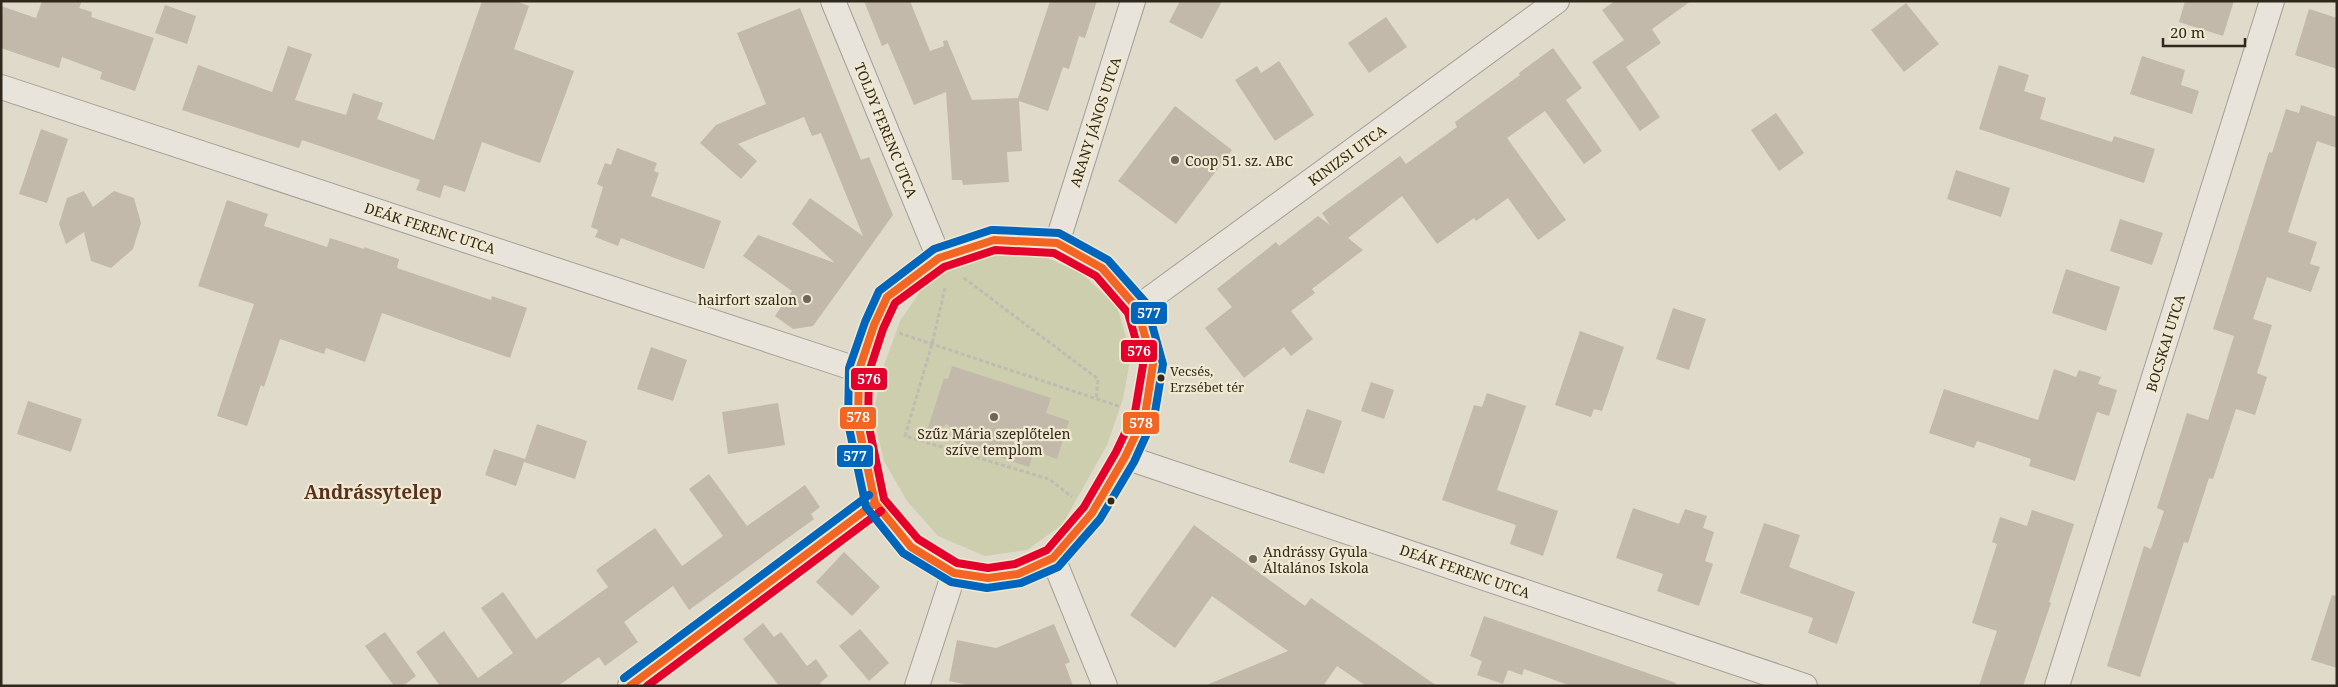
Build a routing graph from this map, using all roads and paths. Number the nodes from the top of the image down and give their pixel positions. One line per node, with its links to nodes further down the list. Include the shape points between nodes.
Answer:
1 (833, 1): 7 (street, TOLDY FERENC UTCA)
2 (1134, 1): 6 (street, ARANY JÁNOS UTCA)
3 (1557, 1): 8 (street, KINIZSI UTCA)
4 (2272, 1): 23 (street, BOCSKAI UTCA)
5 (1, 87): 11 (street, DEÁK FERENC UTCA)
6 (1057, 243): 7 (street, via 994,240); 8 (street, via 1102,268)
7 (944, 263): 9 (street, via 886,297); 10 (path); 12 (path, via 1098,379)
8 (1137, 308): 13 (street, via 1153,364)
9 (874, 325): 10 (path); 11 (street)
10 (932, 344): 12 (path); 16 (path, via 904,436 1049,479)
11 (859, 370): 15 (street, via 858,423)
12 (1096, 400): 13 (path)
13 (1145, 415): 14 (street)
14 (1125, 457): 16 (street); 22 (street, DEÁK FERENC UTCA)
15 (876, 504): 18 (street, via 911,547); 19 (street)
16 (1092, 512): 17 (street)
17 (1053, 558): 18 (street, via 1018,574 988,578); 21 (street)
18 (954, 573): 20 (street)
19 (630, 686)
20 (917, 686)
21 (1105, 686)
22 (1806, 686)
23 (2058, 686)

